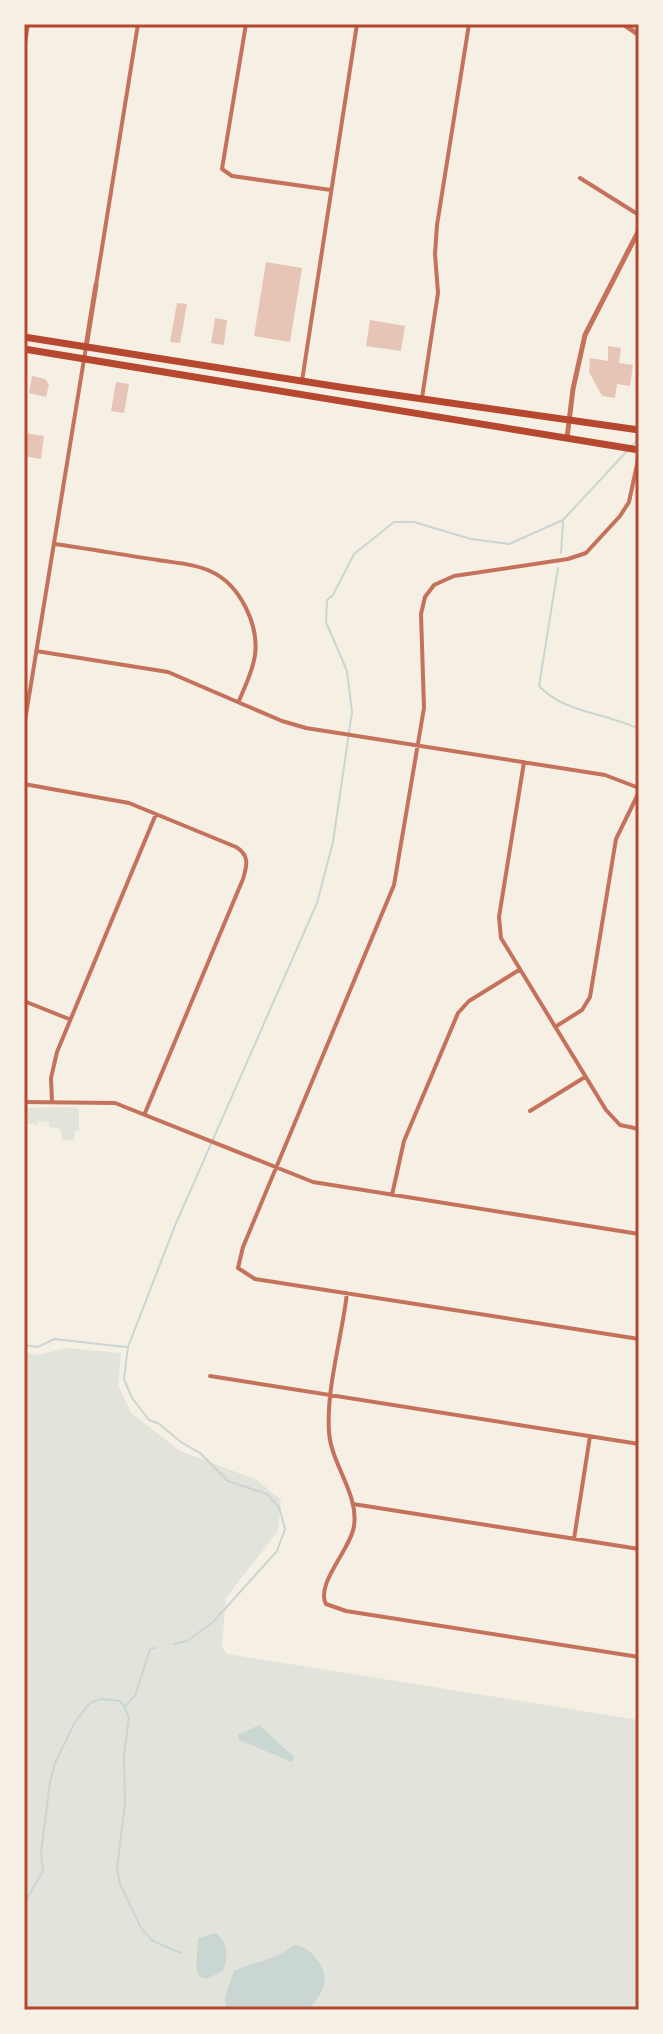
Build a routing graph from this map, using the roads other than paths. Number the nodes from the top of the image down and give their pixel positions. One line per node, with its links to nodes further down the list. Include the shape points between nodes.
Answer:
1 (28, 24): 8 (street)
2 (138, 24): 13 (street)
3 (246, 24): 10 (street, via 222,169 232,176)
4 (357, 24): 10 (street)
5 (469, 24): 19 (street, via 437,225 438,293)
6 (623, 24): 7 (street)
7 (639, 35)
8 (24, 50)
9 (580, 178): 11 (street)
10 (331, 190): 18 (street)
11 (639, 215)
12 (639, 230): 20 (street, via 585,335)
13 (96, 285): 15 (street)
14 (24, 337): 15 (main road)
15 (86, 347): 17 (street); 18 (main road)
16 (24, 349): 17 (main road)
17 (85, 358): 22 (main road); 24 (street)
18 (302, 381): 19 (main road)
19 (422, 398): 20 (main road)
20 (569, 419): 21 (main road); 22 (street)
21 (639, 430)
22 (567, 438): 23 (main road)
23 (638, 452): 29 (street, via 629,502 586,553 454,576 427,593 420,623 425,697)
24 (55, 544): 25 (street); 26 (street, via 188,565 226,581 248,614 256,647)
25 (36, 651): 26 (street, via 168,672); 27 (street)
26 (239, 701): 29 (street, via 282,721)
27 (25, 709): 28 (street)
28 (24, 727)
29 (419, 746): 30 (street); 44 (street, via 394,885)
30 (524, 762): 32 (street, via 615,777); 34 (street, via 499,928)
31 (24, 784): 33 (street, via 118,800)
32 (639, 790): 37 (street, via 616,839 590,997 582,1010)
33 (156, 814): 36 (street); 42 (street, via 236,847 247,864)
34 (519, 970): 37 (street); 45 (street, via 458,1013 404,1141)
35 (24, 1001): 36 (street)
36 (69, 1019): 40 (street, via 53,1065)
37 (555, 1027): 38 (street)
38 (585, 1077): 41 (street); 43 (street, via 611,1117)
39 (24, 1102): 40 (street)
40 (52, 1102): 42 (street, via 104,1101)
41 (530, 1111)
42 (145, 1113): 44 (street)
43 (639, 1129)
44 (277, 1168): 45 (street, via 313,1182); 47 (street, via 238,1268 255,1279)
45 (392, 1195): 46 (street)
46 (639, 1234)
47 (347, 1293): 48 (street); 50 (street)
48 (639, 1339)
49 (210, 1376): 50 (street)
50 (332, 1395): 51 (street); 53 (street, via 331,1443)
51 (590, 1436): 52 (street); 54 (street)
52 (639, 1444)
53 (353, 1504): 54 (street); 56 (street, via 352,1535 325,1584 323,1599 330,1607)
54 (574, 1539): 55 (street)
55 (639, 1549)
56 (639, 1657)

